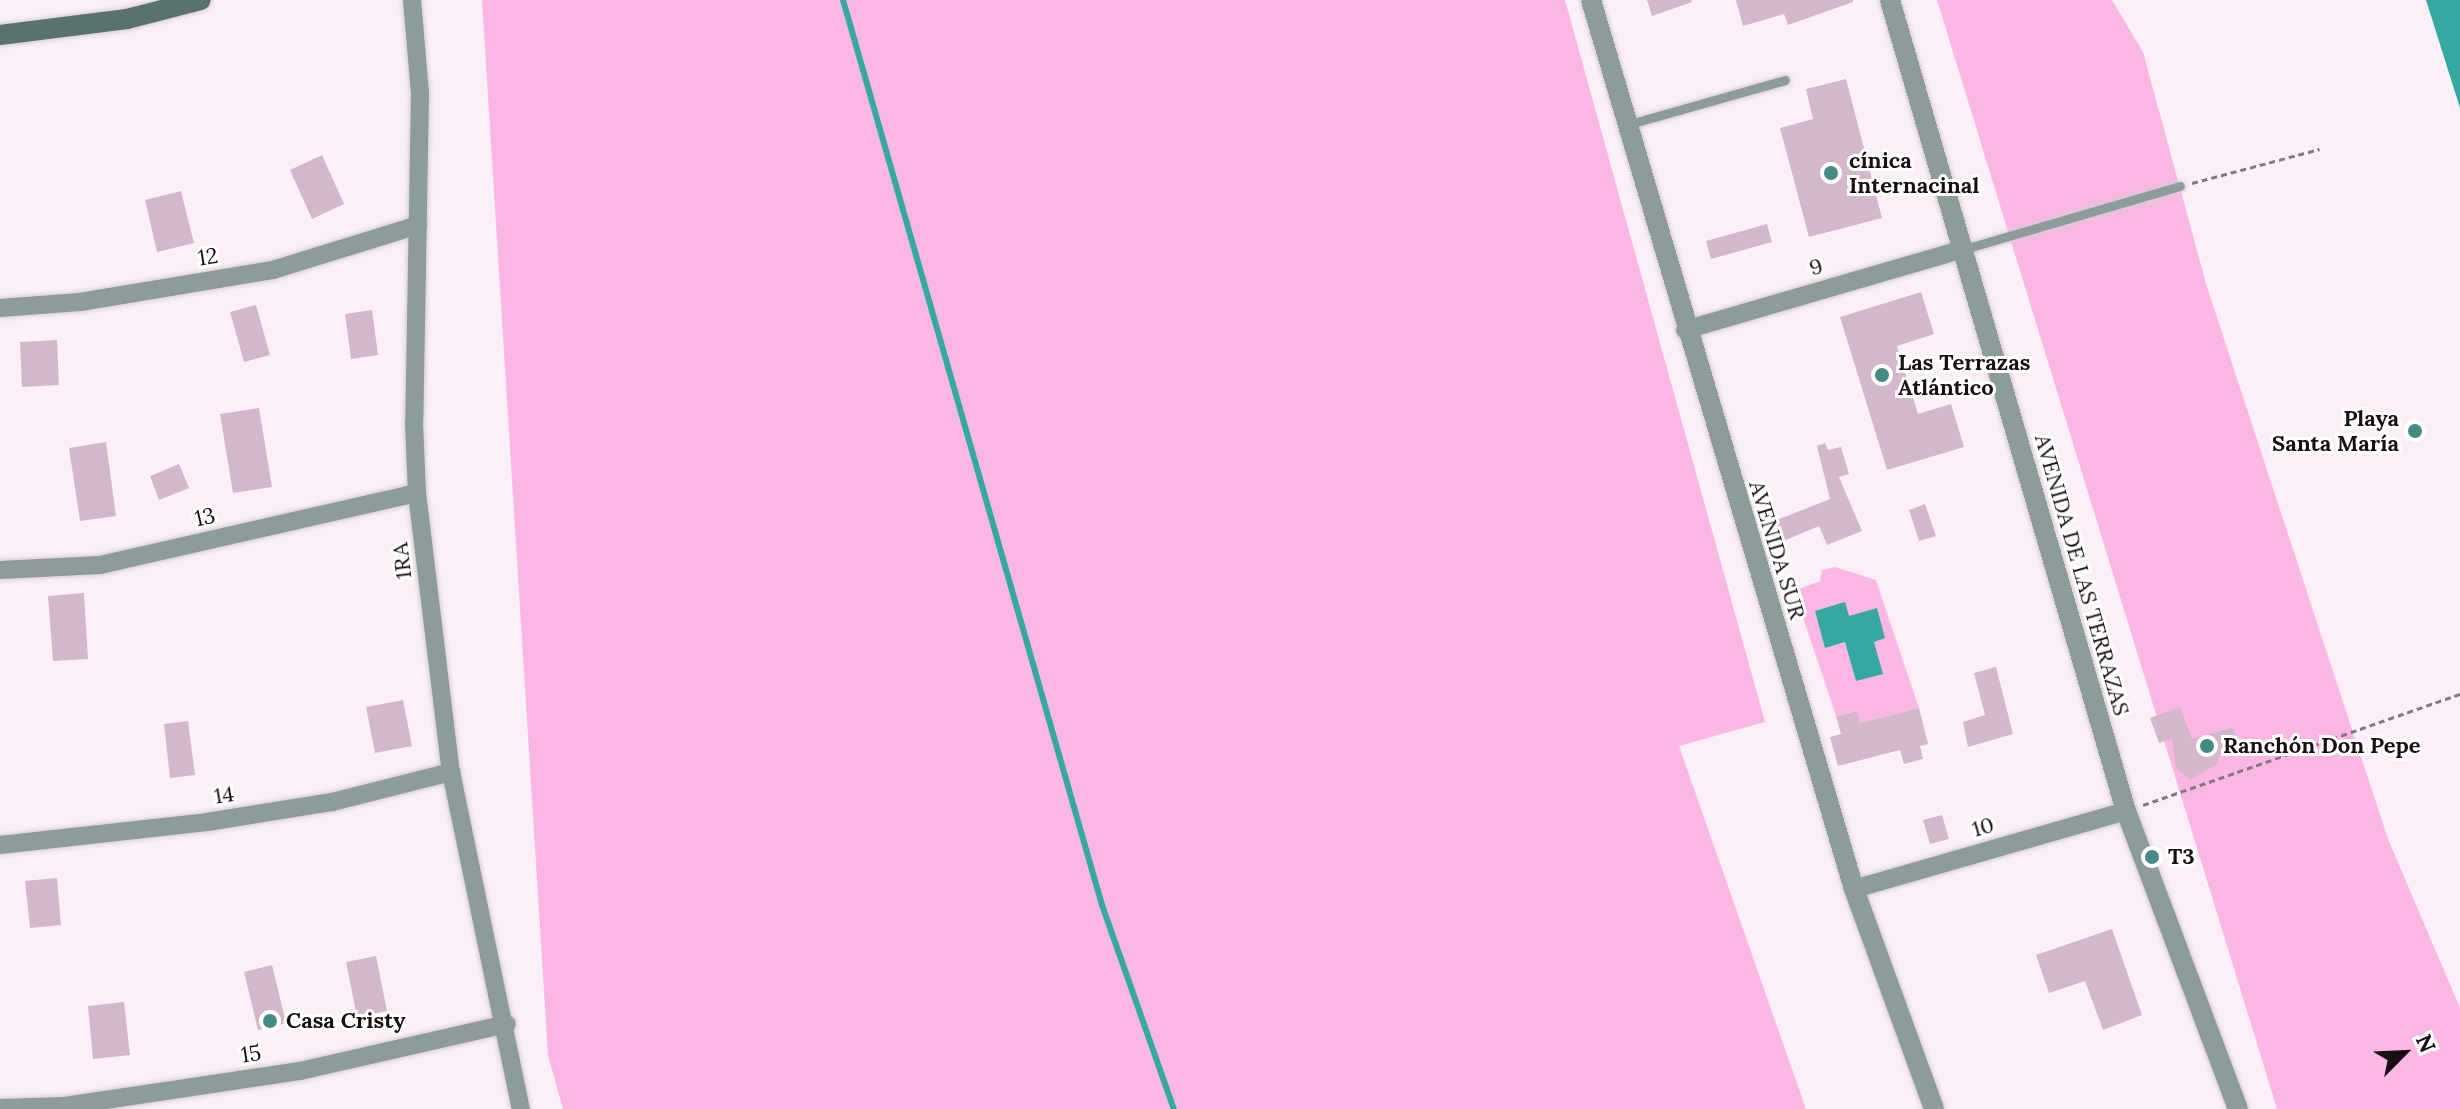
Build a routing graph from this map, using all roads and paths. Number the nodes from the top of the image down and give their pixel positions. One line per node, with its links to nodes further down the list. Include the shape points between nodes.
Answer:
1 (201, 0): 5 (main road, via 127,19)
2 (412, 0): 10 (street, 1RA, via 420,93)
3 (1591, 0): 7 (street, AVENIDA SUR)
4 (1890, 0): 11 (street, AVENIDA DE LAS TERRAZAS)
5 (0, 35)
6 (1785, 80): 7 (lane)
7 (1626, 125): 13 (street, AVENIDA SUR)
8 (2320, 149): 9 (path)
9 (2180, 186): 11 (lane)
10 (418, 225): 12 (street, 12, via 273,270 80,302); 14 (street, 1RA)
11 (1961, 250): 13 (street, 9); 18 (street, AVENIDA DE LAS TERRAZAS)
12 (0, 308)
13 (1685, 330): 20 (street, AVENIDA SUR)
14 (417, 493): 15 (street, 13, via 100,565); 17 (street, 1RA)
15 (0, 570)
16 (2460, 694): 18 (path)
17 (451, 772): 19 (street, 14, via 254,815); 21 (street, 1RA)
18 (2126, 811): 20 (street, 10); 25 (street, AVENIDA DE LAS TERRAZAS)
19 (0, 845)
20 (1854, 889): 24 (street, AVENIDA SUR)
21 (507, 1024): 22 (street, 15, via 300,1071 65,1106); 23 (street, 1RA)
22 (0, 1108)
23 (521, 1109)
24 (1934, 1109)
25 (2238, 1109)

